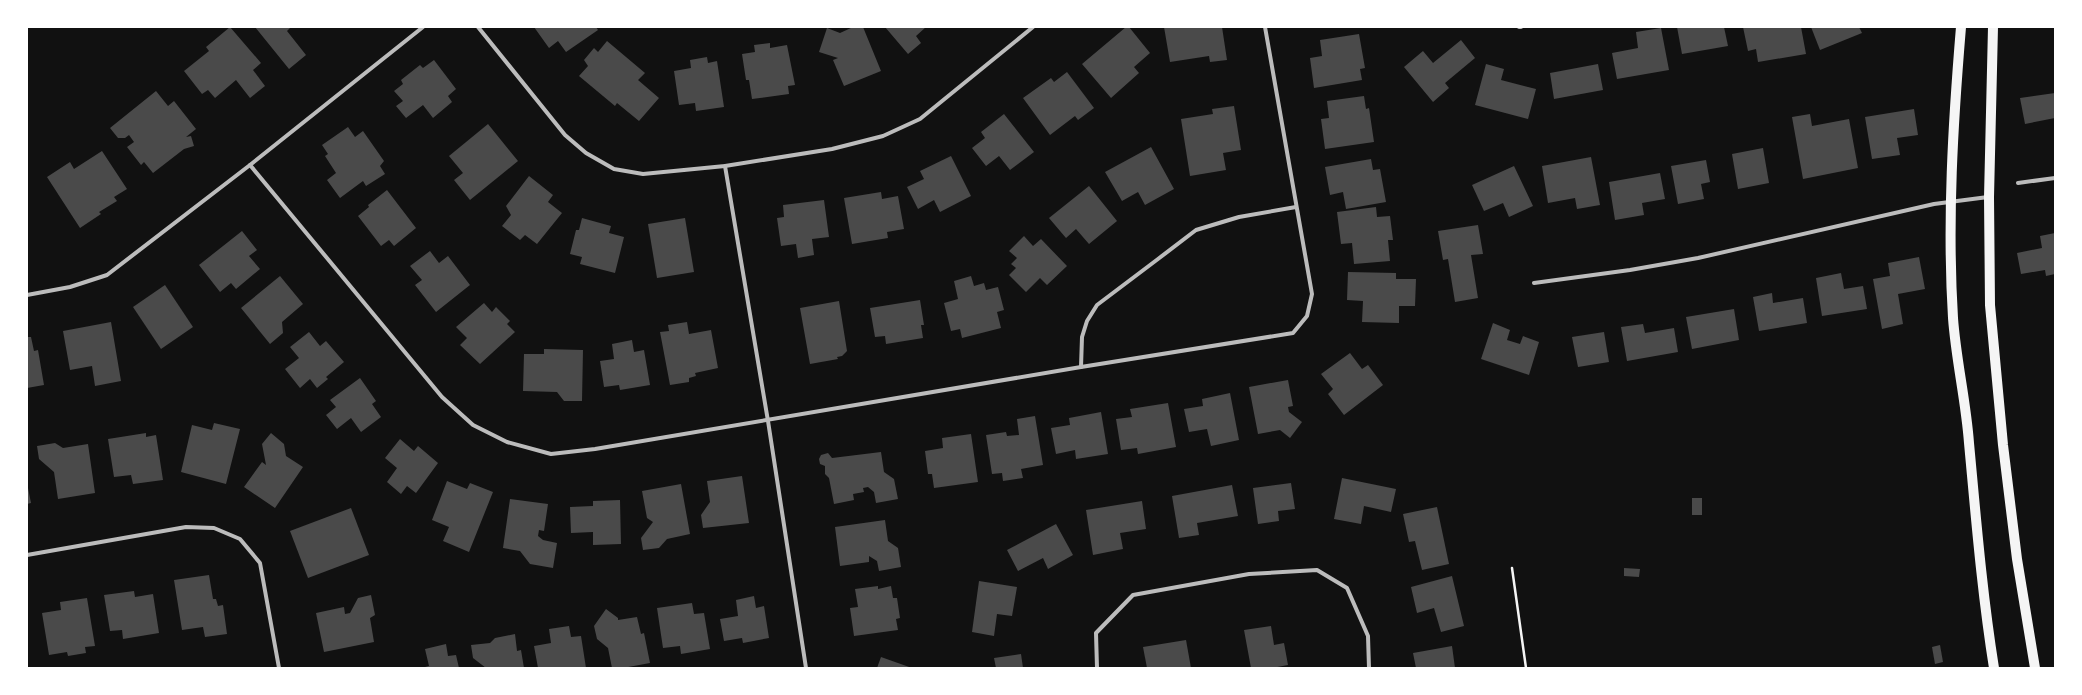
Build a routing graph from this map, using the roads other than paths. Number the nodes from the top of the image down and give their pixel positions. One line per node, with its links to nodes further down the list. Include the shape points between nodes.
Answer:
1 (423, 27): 7 (street)
2 (478, 27): 8 (street, via 565,135 586,153 614,169 643,174)
3 (1033, 27): 8 (street, via 920,119 883,136 832,149)
4 (1265, 27): 13 (street)
5 (1961, 27): 12 (main road, via 1954,106)
6 (1993, 27): 11 (main road)
7 (250, 165): 15 (street, via 107,275 70,287); 17 (street, via 442,397 473,425 507,442 551,454)
8 (725, 166): 17 (street)
9 (2055, 178): 10 (street)
10 (2018, 183)
11 (1989, 197): 12 (street); 24 (main road, via 1990,305 2000,412 2017,559)
12 (1951, 200): 14 (street, via 1698,258); 23 (main road, via 1954,318)
13 (1296, 207): 16 (street, via 1239,217 1196,230 1097,305 1087,321 1082,337); 16 (street, via 1312,294 1307,316 1293,334)
14 (1534, 283)
15 (27, 295)
16 (1081, 367): 17 (street)
17 (768, 420): 20 (street)
18 (27, 555): 19 (street, via 186,527 214,528 240,539 260,563)
19 (279, 668)
20 (806, 668)
21 (1097, 668): 22 (street, via 1096,633 1132,595 1249,574 1317,570 1347,588 1368,636)
22 (1369, 668)
23 (1994, 668)
24 (2035, 668)

